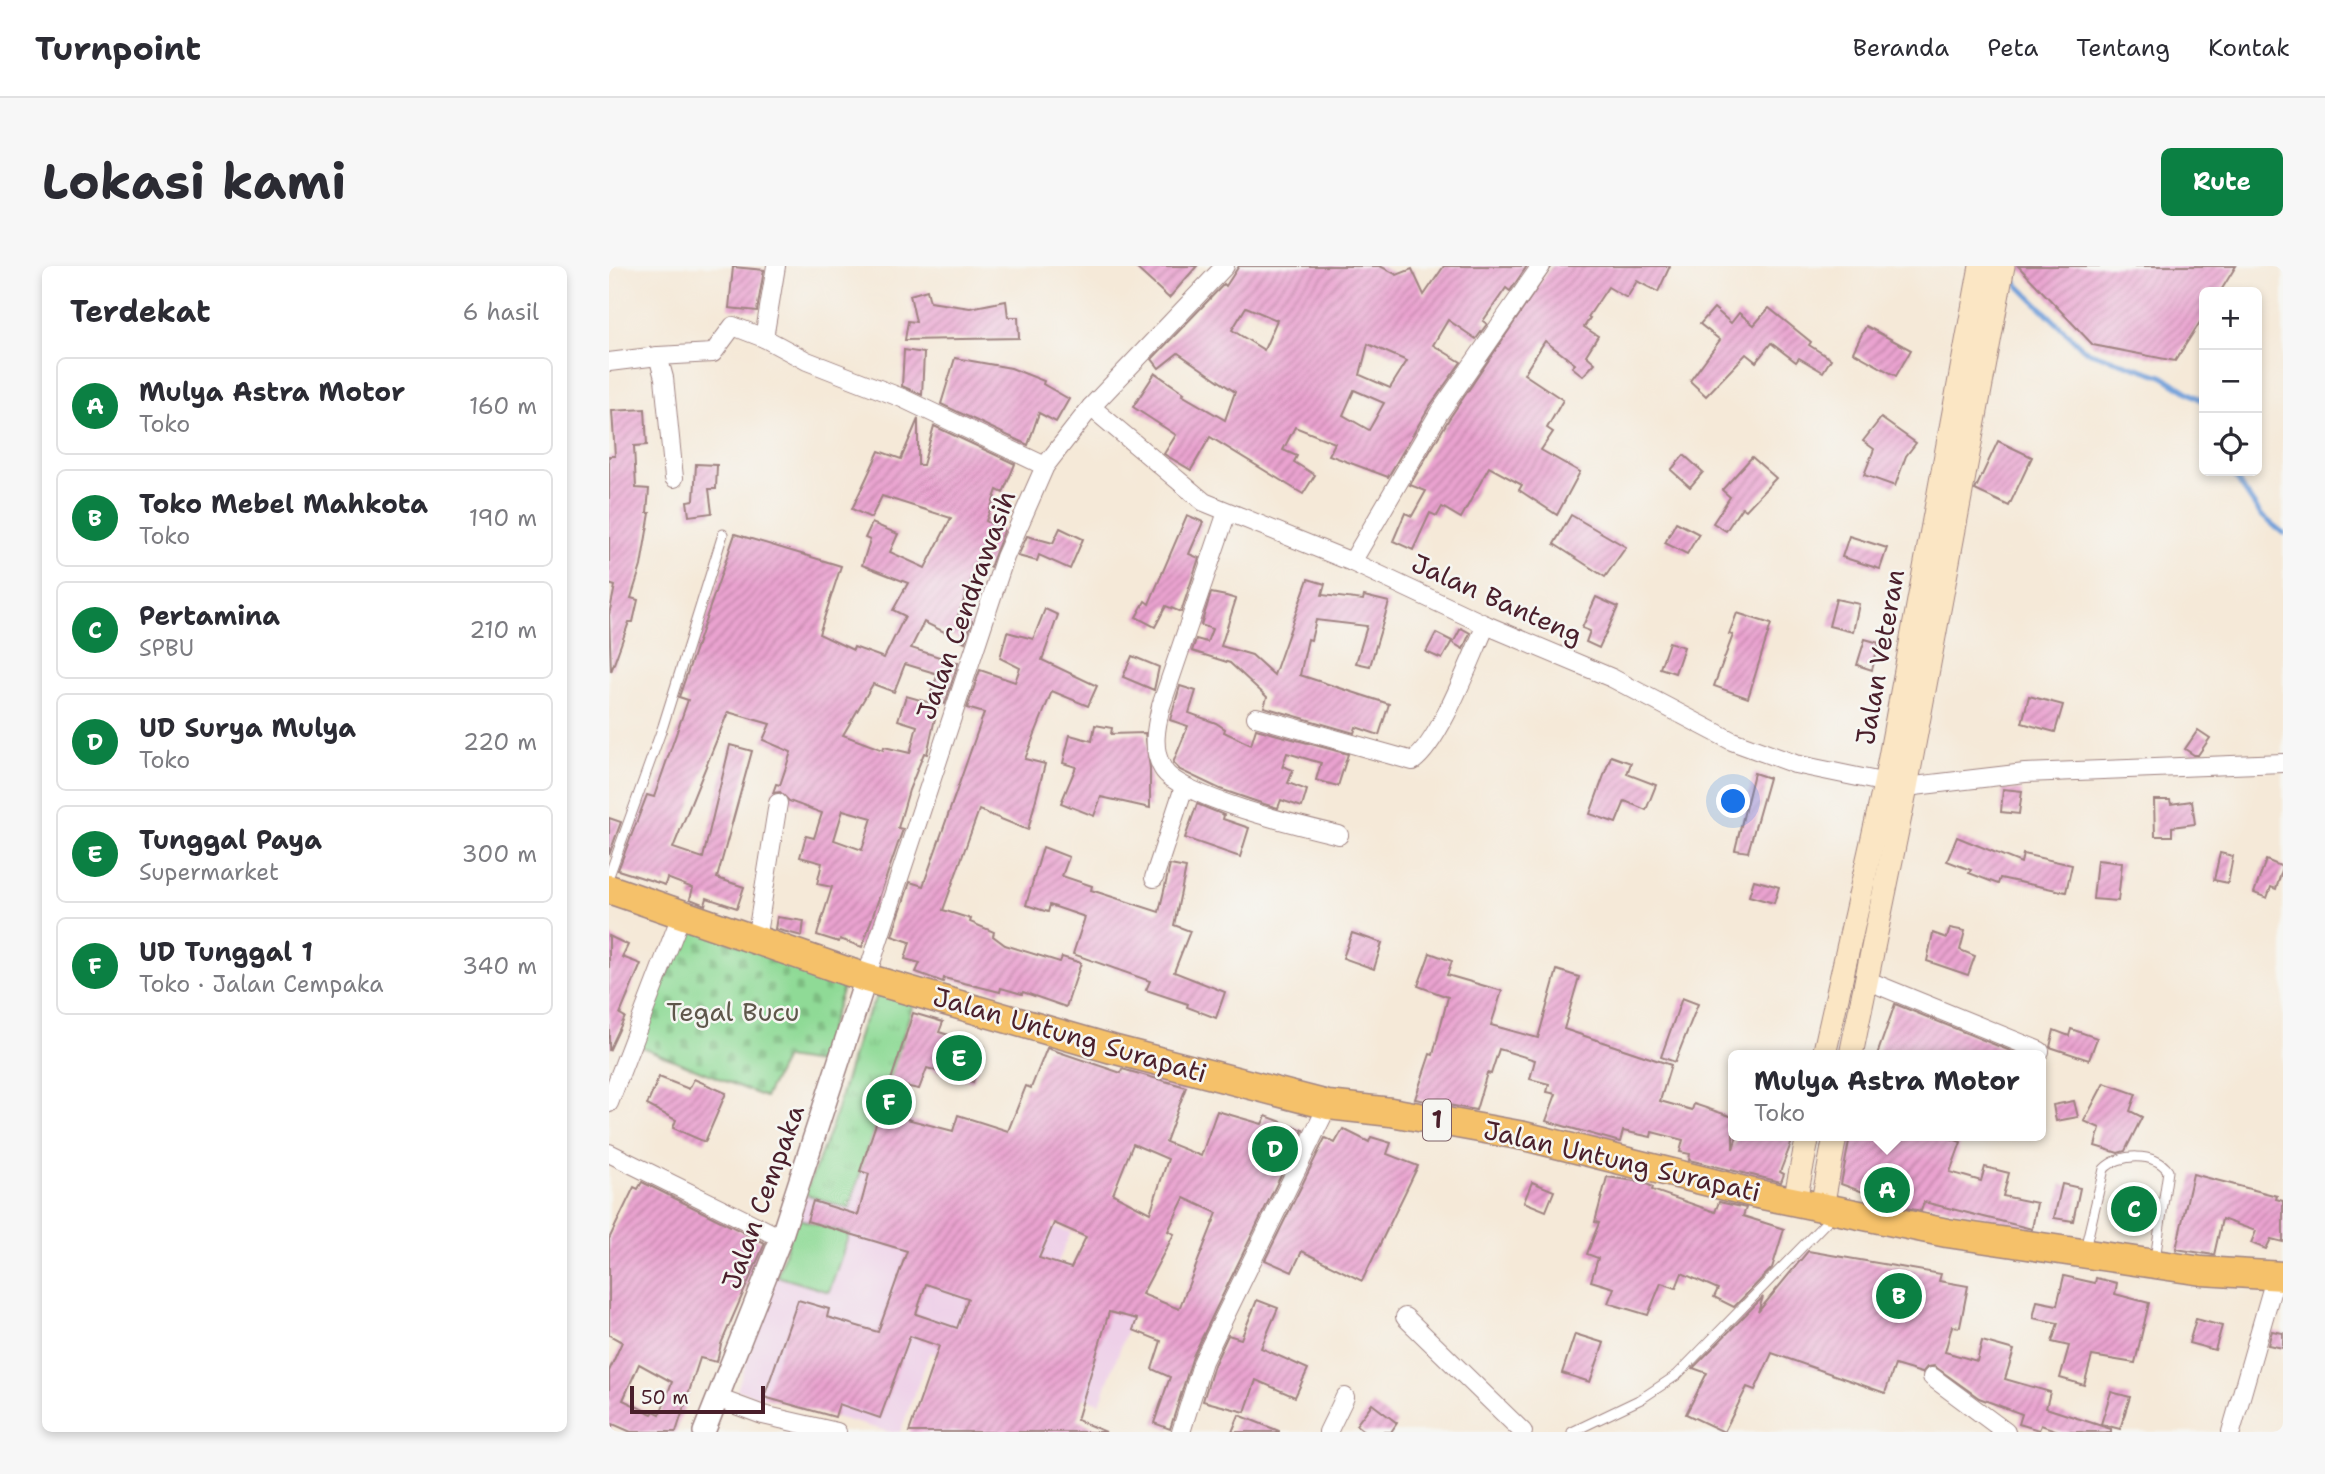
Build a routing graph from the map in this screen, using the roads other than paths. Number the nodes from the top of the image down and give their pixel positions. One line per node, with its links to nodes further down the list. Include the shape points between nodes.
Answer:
1 (776, 266): 6 (street)
2 (1225, 266): 9 (street, Jalan Cendrawasih)
3 (1541, 266): 14 (street, via 1439,413)
4 (1981, 266): 18 (main road, Jalan Veteran)
5 (2003, 266): 18 (main road, Jalan Veteran)
6 (764, 338): 7 (street, via 733,326 713,353); 10 (street)
7 (658, 356): 8 (street); 11 (street)
8 (609, 362)
9 (1091, 407): 10 (street, Jalan Cendrawasih); 12 (street, Jalan Banteng, via 1204,502)
10 (1045, 466): 27 (street, Jalan Cendrawasih, via 1005,557)
11 (674, 478)
12 (1227, 512): 14 (street, Jalan Banteng); 19 (street, via 1155,732 1163,770)
13 (723, 534): 22 (lane, via 663,726)
14 (1352, 562): 15 (street, Jalan Banteng)
15 (1486, 625): 16 (street, via 1437,730 1413,761); 18 (street, Jalan Banteng, via 1612,678 1732,741 1794,764)
16 (1256, 717)
17 (2283, 764): 18 (street, Jalan Banteng, via 2025,773)
18 (1896, 785): 28 (main road, Jalan Veteran); 29 (main road, Jalan Veteran)
19 (1184, 787): 21 (street, via 1255,813); 23 (street)
20 (778, 803): 26 (street)
21 (1339, 835)
22 (609, 876)
23 (1154, 878)
24 (609, 889): 25 (highway, Jalan Untung Surapati / 1)
25 (681, 913): 26 (highway, Jalan Untung Surapati / 1); 32 (street)
26 (756, 940): 27 (highway, Jalan Untung Surapati / 1)
27 (866, 978): 33 (highway, Jalan Untung Surapati / 1); 38 (street, Jalan Cempaka)
28 (1866, 980): 30 (main road, Jalan Veteran); 31 (street)
29 (1826, 1050)
30 (1852, 1050)
31 (2038, 1050)
32 (609, 1103)
33 (1328, 1105): 37 (highway, Jalan Untung Surapati / 1, via 1524,1136); 48 (street, via 1203,1361)
34 (1809, 1141): 37 (main road)
35 (1834, 1141): 37 (main road)
36 (609, 1153): 38 (street)
37 (1819, 1206): 39 (highway, Jalan Untung Surapati / 1, via 1947,1233); 51 (lane, via 1678,1375)
38 (781, 1238): 45 (street, Jalan Cempaka)
39 (2084, 1254): 40 (highway, Jalan Untung Surapati / 1); 40 (lane, via 2103,1169 2128,1157 2147,1159 2163,1163 2168,1171)
40 (2154, 1264): 41 (highway, Jalan Untung Surapati / 1)
41 (2279, 1276): 53 (street)
42 (1405, 1317): 50 (street)
43 (1932, 1377): 52 (street)
44 (1345, 1397): 49 (street)
45 (717, 1398): 46 (street, Jalan Cempaka); 47 (street, via 763,1415)
46 (704, 1432)
47 (837, 1432)
48 (1181, 1432)
49 (1328, 1432)
50 (1523, 1432)
51 (1572, 1432)
52 (2006, 1432)
53 (2231, 1432)

